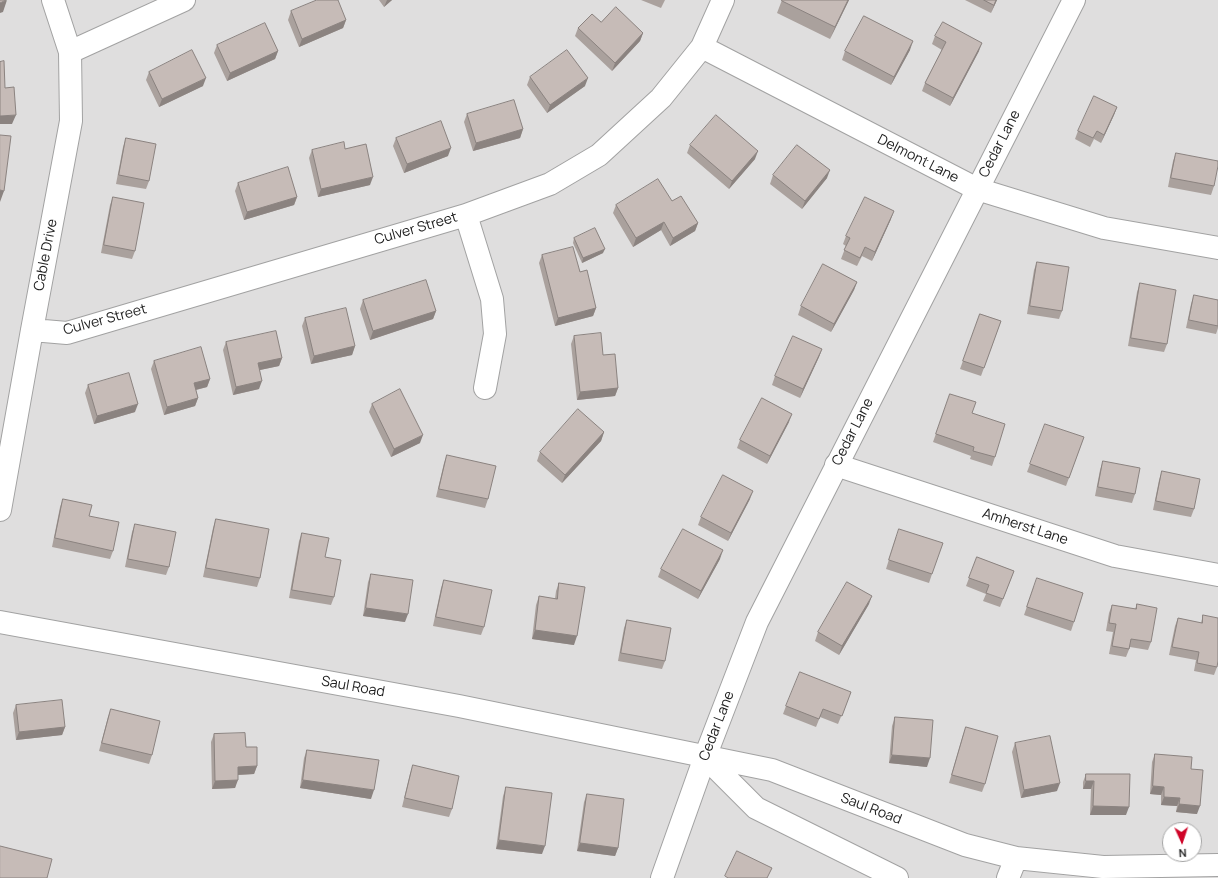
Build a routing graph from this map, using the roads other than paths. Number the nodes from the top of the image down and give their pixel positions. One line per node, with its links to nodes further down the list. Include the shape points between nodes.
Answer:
1 (53, 0): 6 (street, Cable Drive)
2 (184, 0): 6 (street)
3 (723, 0): 5 (street, Culver Street)
4 (1074, 0): 7 (street, Cedar Lane)
5 (702, 47): 7 (street, Delmont Lane); 8 (street, Culver Street, via 661,98 599,155 550,184)
6 (70, 52): 10 (street, Cable Drive, via 71,120)
7 (977, 189): 9 (street, Delmont Lane, via 1104,228); 12 (street, Cedar Lane)
8 (466, 215): 10 (street, Culver Street, via 67,333); 11 (street, via 492,299 495,334)
9 (1218, 248)
10 (32, 330): 13 (street, Cable Drive)
11 (485, 388)
12 (836, 465): 14 (street, Amherst Lane, via 1115,556); 16 (street, Cedar Lane, via 757,622)
13 (0, 510)
14 (1218, 575)
15 (0, 622): 16 (street, Saul Road, via 458,706)
16 (705, 757): 17 (street, Saul Road, via 772,770 965,845); 19 (street, Cedar Lane); 20 (street, via 756,808)
17 (1016, 858): 18 (street, Saul Road, via 1103,867); 21 (street)
18 (1218, 865)
19 (662, 878)
20 (897, 878)
21 (1008, 878)

